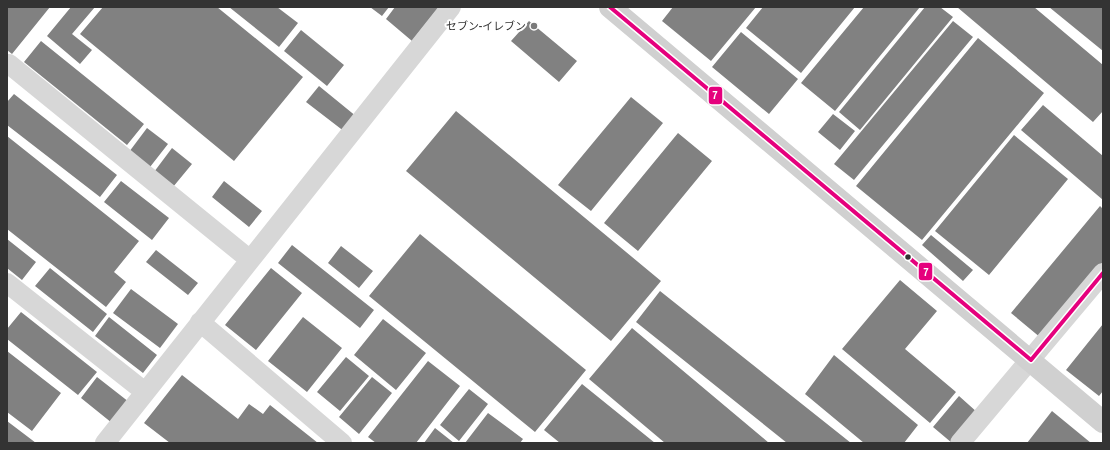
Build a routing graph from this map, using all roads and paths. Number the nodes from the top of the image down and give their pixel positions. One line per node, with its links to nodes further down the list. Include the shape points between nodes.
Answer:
1 (451, 7): 4 (street)
2 (610, 7): 8 (street)
3 (9, 64): 4 (street)
4 (249, 259): 7 (street)
5 (1103, 273): 8 (street)
6 (7, 283): 9 (street)
7 (200, 322): 9 (street); 12 (street)
8 (1031, 360): 10 (street); 13 (street)
9 (145, 392): 11 (street)
10 (1103, 422)
11 (105, 443)
12 (342, 443)
13 (960, 443)

